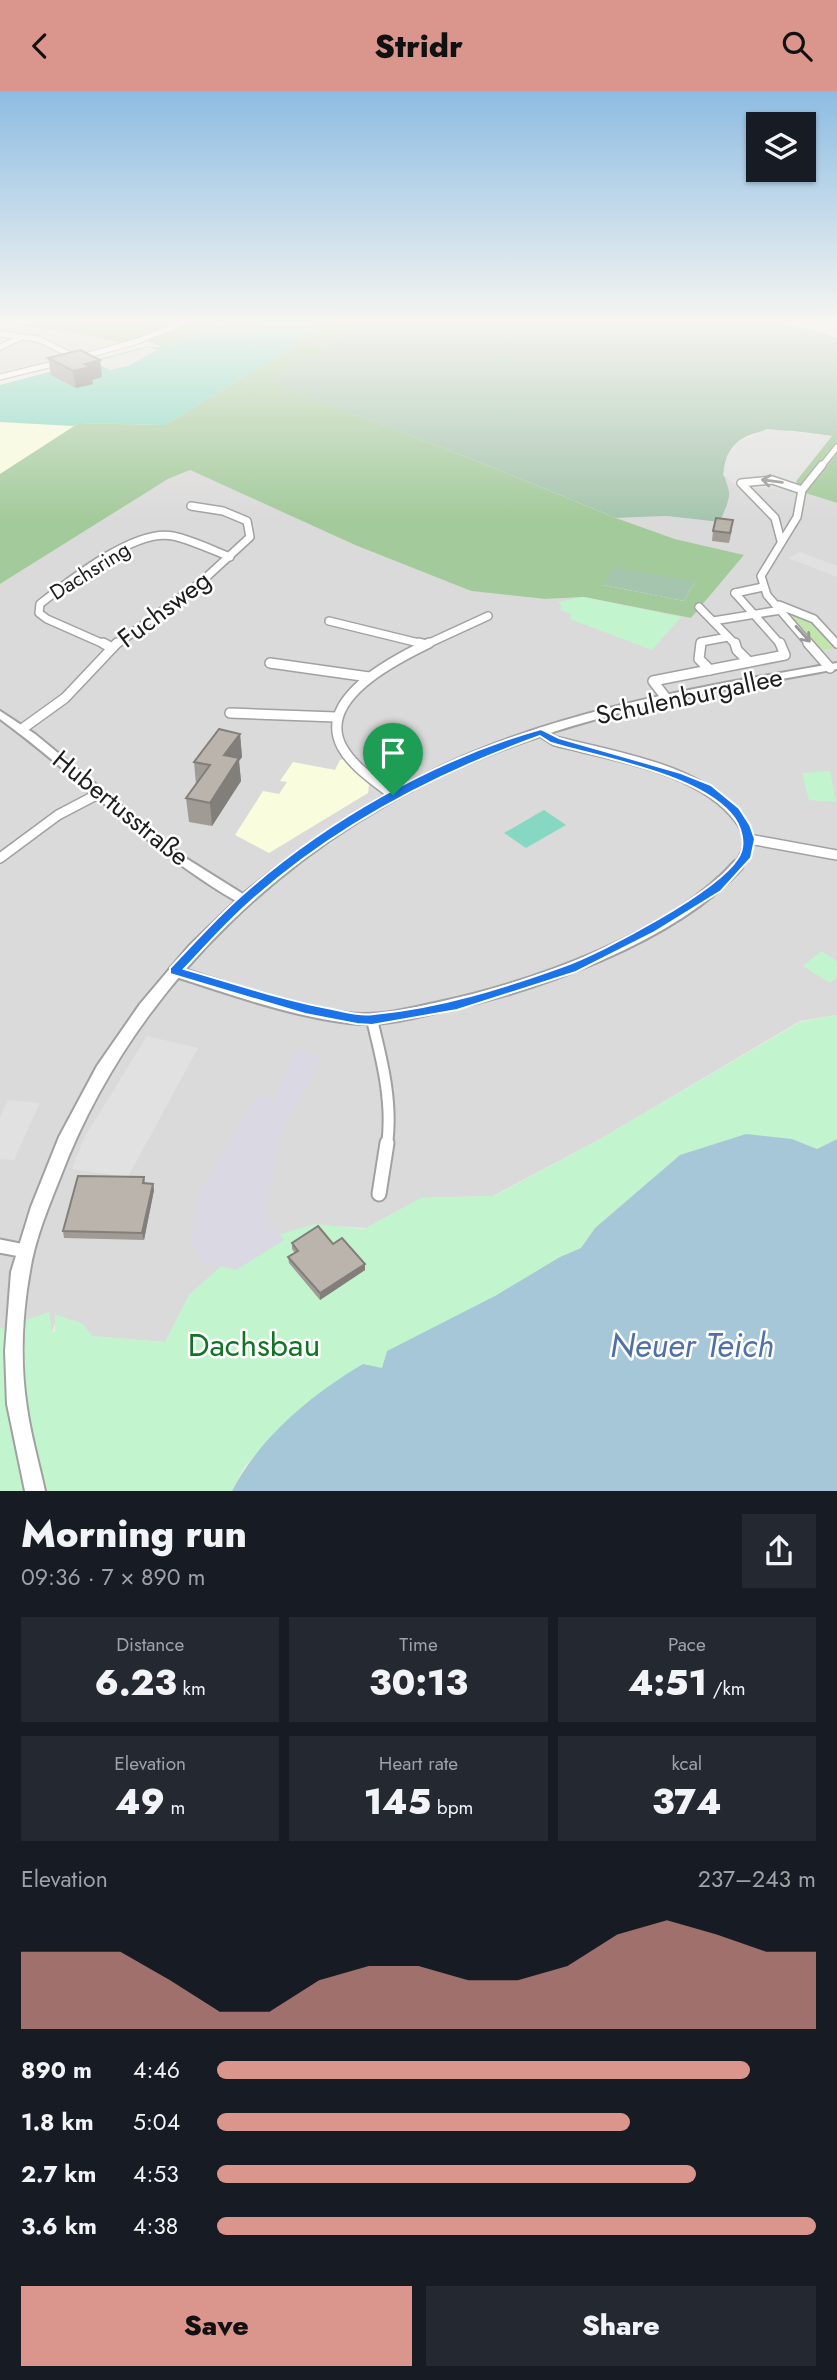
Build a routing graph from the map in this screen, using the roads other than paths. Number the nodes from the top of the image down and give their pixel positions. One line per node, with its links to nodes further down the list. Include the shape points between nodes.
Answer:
1 (837, 447): 2 (street)
2 (802, 490): 4 (street, via 797,517); 4 (street, one-way to 4, via 773,480 741,483 775,518)
3 (191, 506): 5 (street, Fuchsweg, via 247,521 250,537)
4 (782, 541): 6 (street, via 761,576)
5 (230, 557): 17 (street, Fuchsweg); 17 (street, Dachsring, via 172,536 146,537 80,572 40,604 39,613 47,621)
6 (763, 587): 7 (street); 10 (street, via 735,593)
7 (775, 603): 9 (street); 16 (street, via 814,619)
8 (699, 607): 13 (street)
9 (781, 610): 10 (street); 20 (street, one-way to 20)
10 (756, 613): 13 (street); 18 (street, via 779,640 785,655)
11 (488, 616): 15 (street)
12 (329, 621): 15 (street)
13 (713, 621): 14 (street)
14 (729, 637): 18 (street); 21 (street, via 701,642 699,659)
15 (424, 644): 22 (street)
16 (837, 644)
17 (113, 648): 27 (street, Fuchsweg, via 65,698)
18 (749, 662): 21 (street)
19 (270, 663): 22 (street)
20 (833, 667): 23 (street, Schulenburgallee)
21 (710, 670): 23 (street, via 653,681)
22 (369, 677): 26 (street)
23 (666, 698): 28 (street, Schulenburgallee)
24 (230, 713): 26 (street)
25 (0, 714): 27 (street, Hubertusstraße)
26 (336, 717): 30 (street, via 335,728 355,764)
27 (22, 729): 29 (street, Hubertusstraße)
28 (541, 732): 30 (street, Schulenburgallee, via 482,753); 31 (street, via 555,741 707,787 735,811)
29 (100, 793): 33 (street, via 58,814); 34 (street, Hubertusstraße, via 156,841)
30 (393, 795): 34 (street, Schulenburgallee, via 302,853)
31 (749, 839): 32 (street); 36 (street, via 745,858 716,888 648,930 571,968 457,1005)
32 (837, 855)
33 (0, 858)
34 (244, 900): 35 (street, Schulenburgallee)
35 (174, 971): 36 (street, via 305,1009); 39 (street, Schulenburgallee, via 87,1094 47,1182)
36 (372, 1020): 37 (street, via 385,1072 389,1131)
37 (379, 1194)
38 (0, 1246): 39 (street)
39 (25, 1251): 40 (street, Schulenburgallee, via 19,1281 18,1418)
40 (35, 1491)

